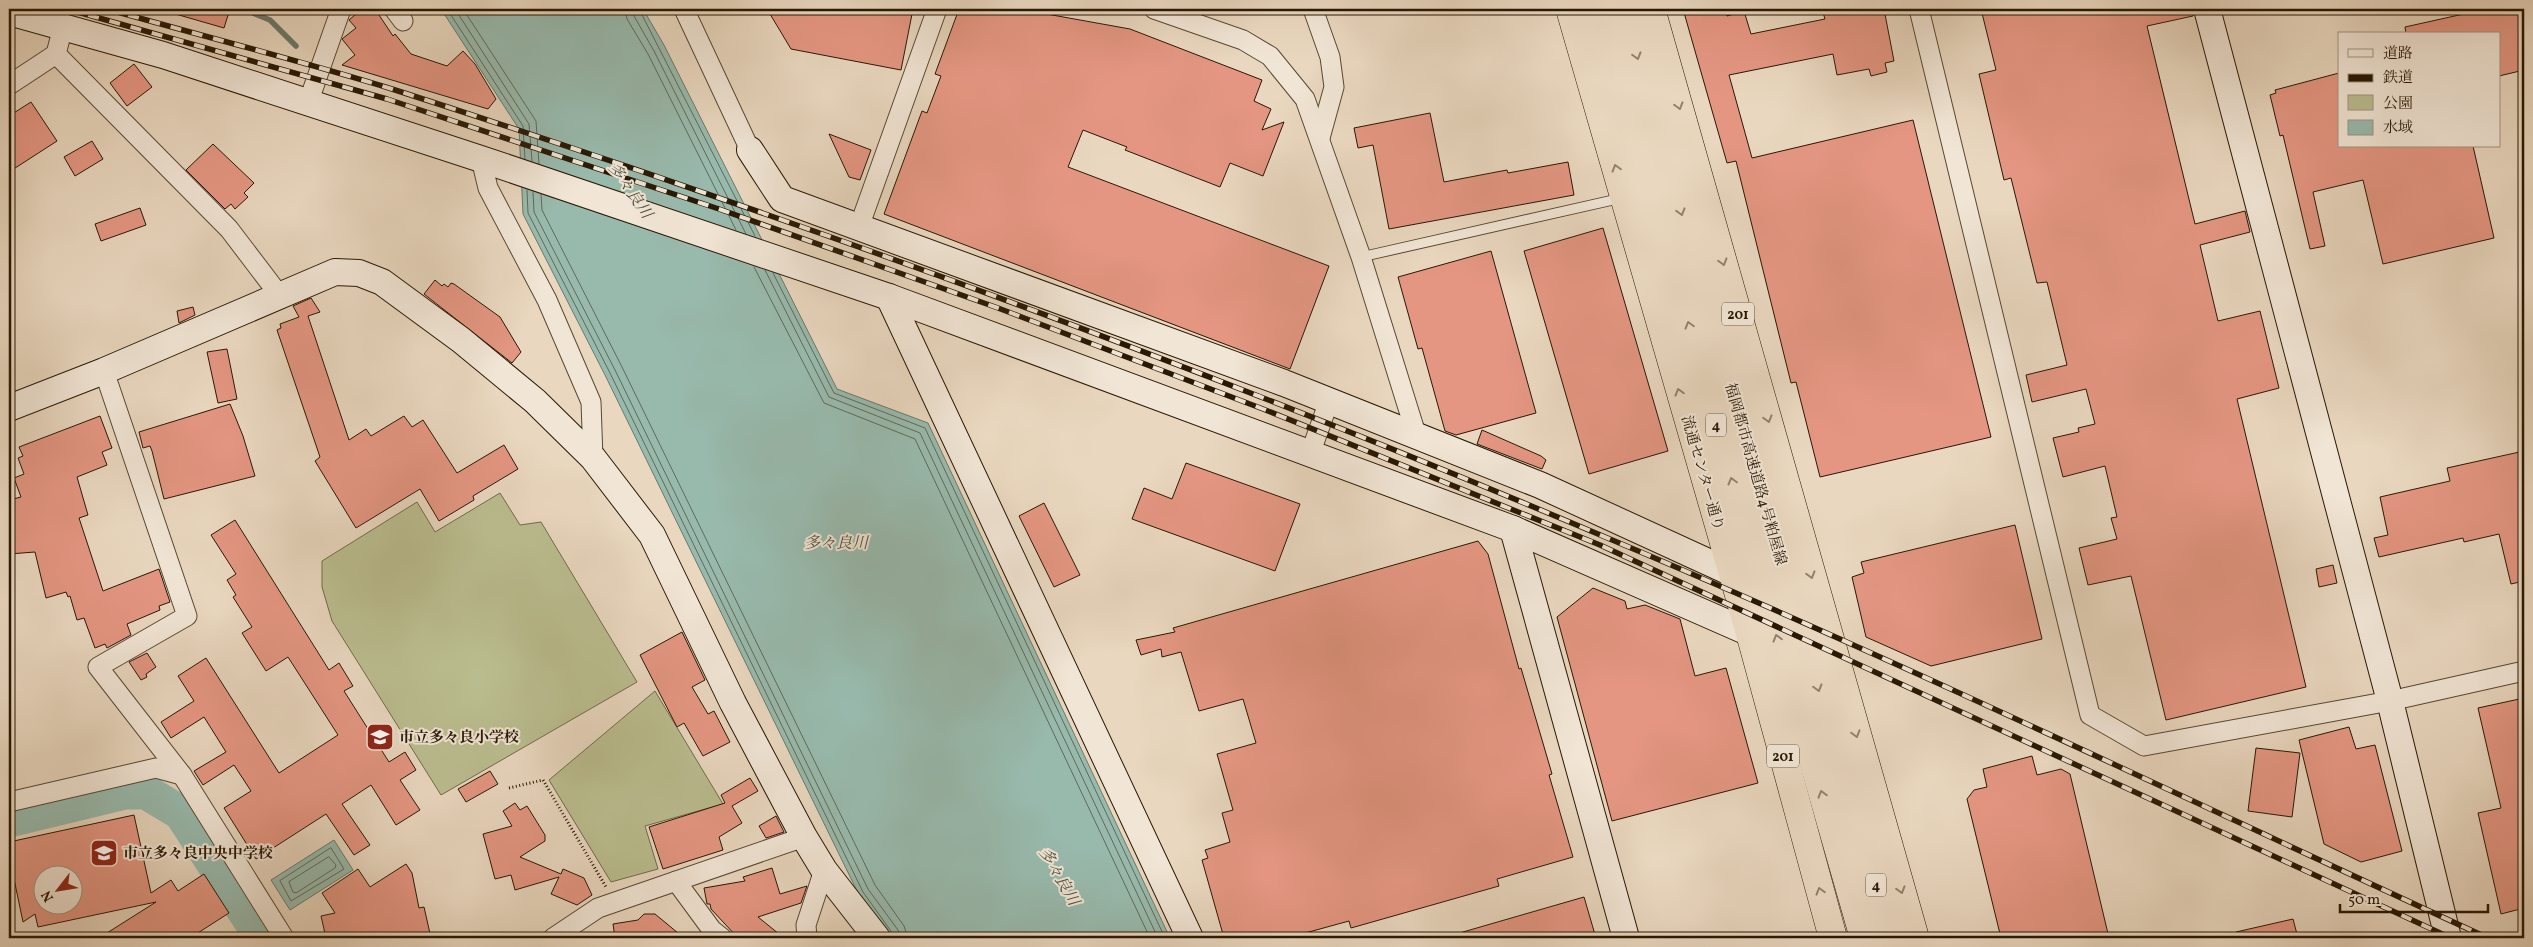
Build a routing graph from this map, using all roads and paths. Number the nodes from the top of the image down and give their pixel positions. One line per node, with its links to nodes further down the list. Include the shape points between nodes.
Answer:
1 (341, 9): 16 (street)
2 (684, 9): 18 (street)
3 (937, 9): 21 (street)
4 (1154, 9): 17 (street, via 1243,40 1270,56 1305,99)
5 (1313, 9): 17 (street, via 1330,57 1334,87)
6 (1570, 9): 20 (highway, 流通センター通り / 201, one-way to 6)
7 (1598, 9): 51 (highway, 福岡都市高速道路4号粕屋線 / 4, one-way to 7)
8 (1624, 9): 52 (highway, 福岡都市高速道路4号粕屋線 / 4, one-way to 52)
9 (1651, 9): 53 (highway, 201, one-way to 53)
10 (1920, 9): 35 (street, via 2090,715 2144,746)
11 (2207, 9): 35 (street)
12 (9, 12): 13 (street)
13 (63, 27): 14 (street); 16 (street, via 163,55)
14 (56, 54): 15 (street); 23 (street, via 229,228)
15 (9, 85)
16 (308, 103): 19 (street)
17 (1320, 138): 22 (street)
18 (750, 150): 21 (street, via 782,199)
19 (490, 162): 24 (street); 30 (street, via 488,188 547,300 591,402)
20 (1624, 197): 22 (lane); 32 (highway, 流通センター通り / 201, one-way to 20)
21 (859, 227): 26 (street)
22 (1360, 257): 28 (street)
23 (280, 296): 25 (street); 30 (street, via 335,272 358,273 382,282 535,400)
24 (889, 297): 29 (street); 48 (street)
25 (104, 370): 27 (street); 36 (street, via 187,616 98,667)
26 (1329, 401): 28 (street); 29 (street)
27 (9, 408)
28 (1417, 437): 32 (street, via 1540,485)
29 (1310, 454): 31 (street)
30 (593, 458): 39 (street, via 652,535 733,703)
31 (1513, 529): 33 (street); 49 (street)
32 (1732, 573): 33 (highway, 流通センター通り / 201)
33 (1750, 633): 50 (highway, 流通センター通り / 201, one-way to 33)
34 (2524, 670): 35 (street)
35 (2390, 702): 54 (street)
36 (182, 775): 38 (street, via 156,768); 43 (street)
37 (509, 788): 42 (path, via 543,780)
38 (9, 802)
39 (804, 837): 40 (street); 41 (street)
40 (824, 870): 46 (street, via 806,925); 47 (street)
41 (676, 881): 42 (street); 45 (street, via 712,930)
42 (615, 902): 44 (street, via 598,908)
43 (284, 938)
44 (553, 938)
45 (722, 938)
46 (807, 938)
47 (877, 938)
48 (1190, 938)
49 (1626, 938)
50 (1834, 938)
51 (1864, 938)
52 (1891, 938)
53 (1915, 938)
54 (2448, 938)

